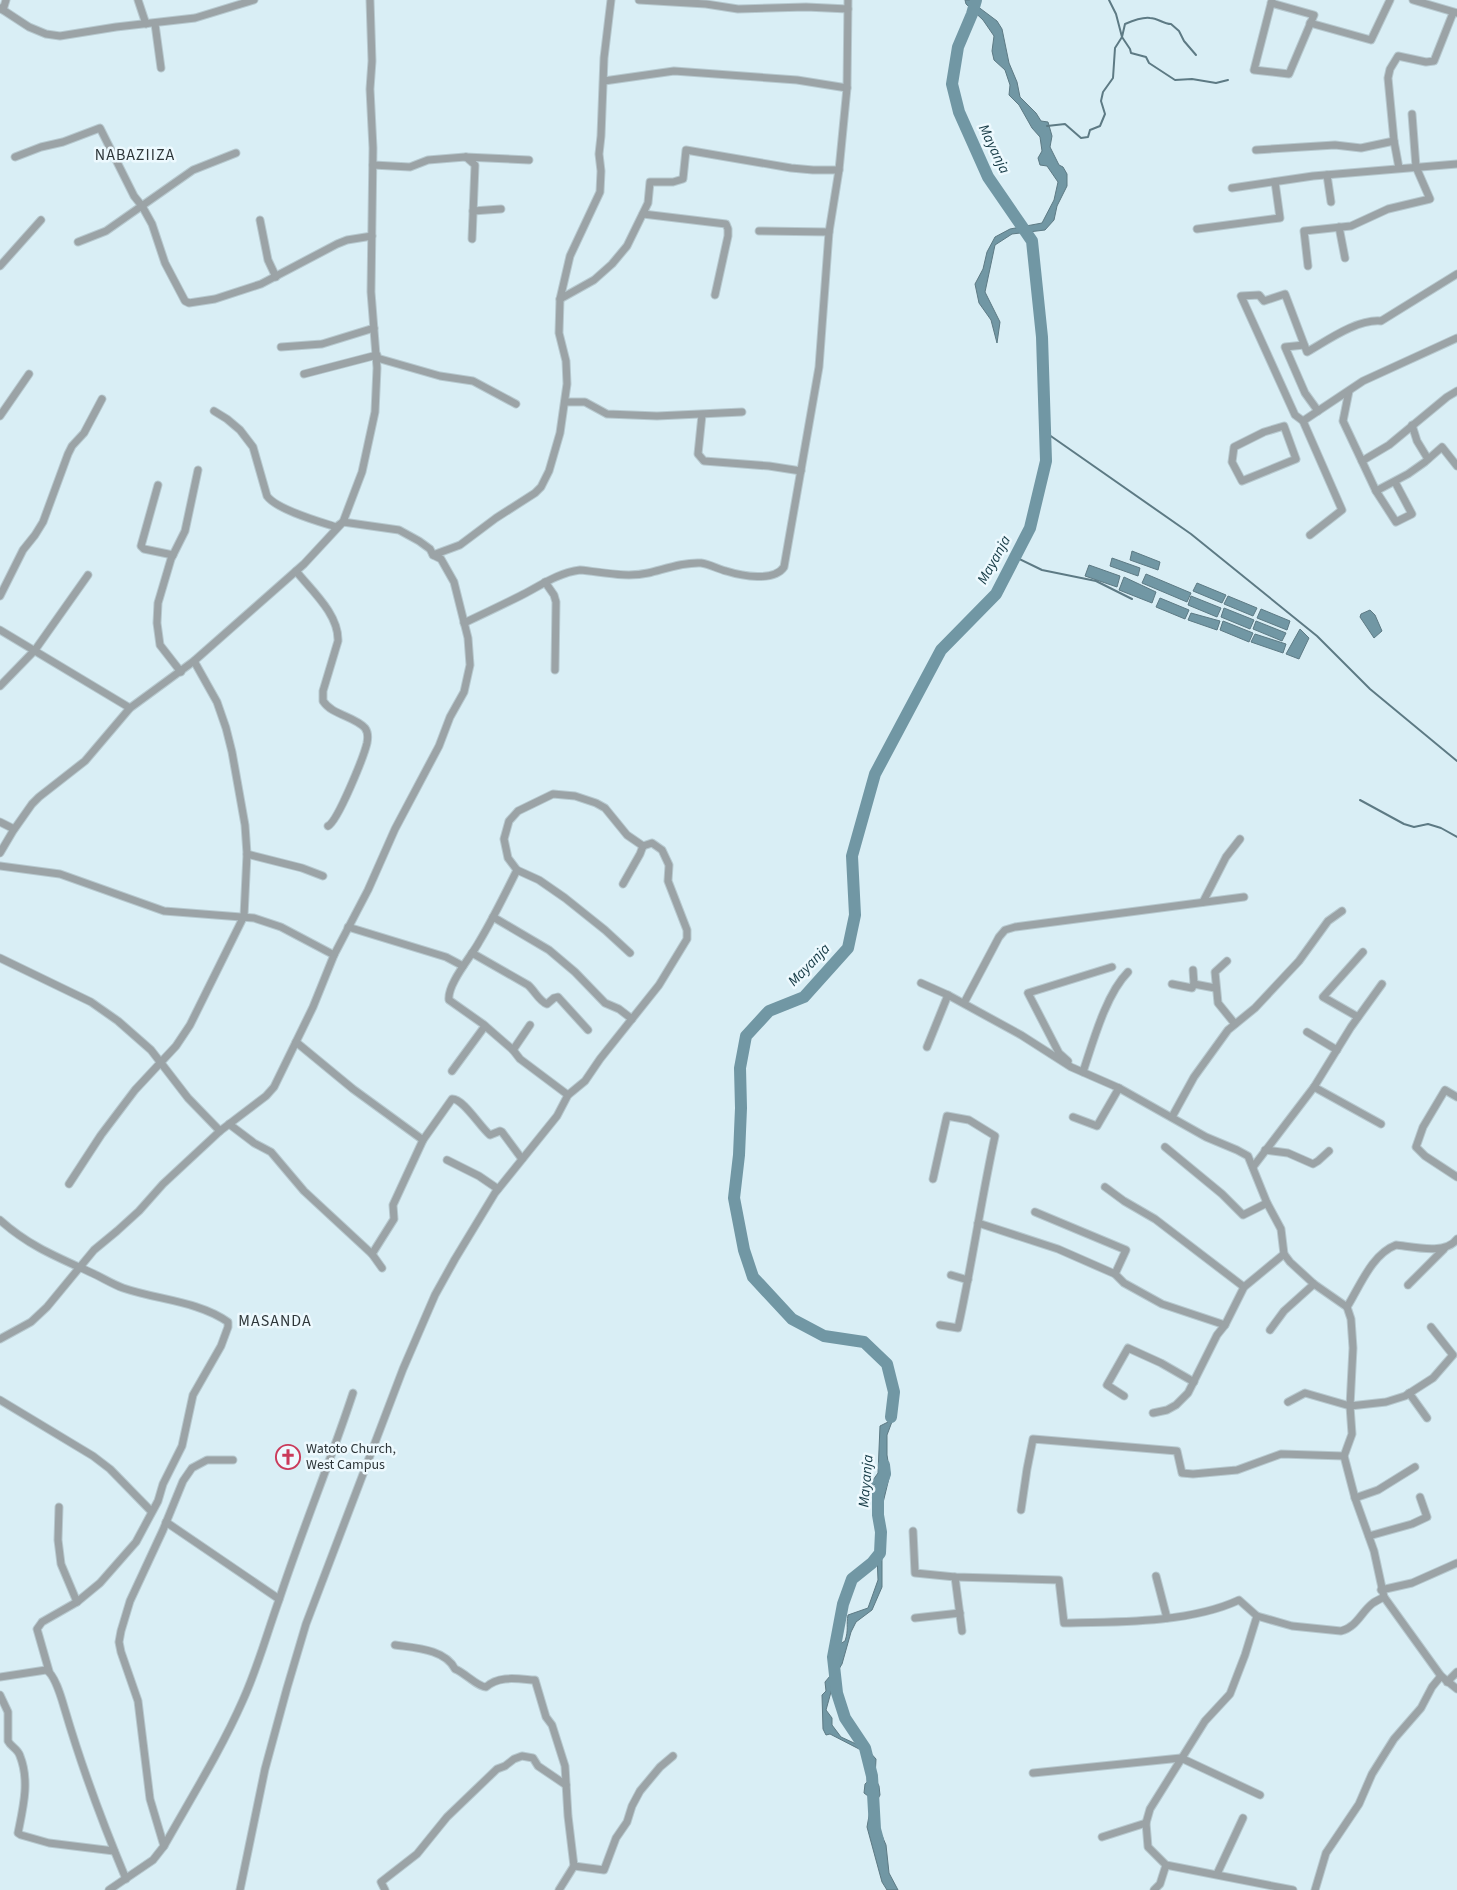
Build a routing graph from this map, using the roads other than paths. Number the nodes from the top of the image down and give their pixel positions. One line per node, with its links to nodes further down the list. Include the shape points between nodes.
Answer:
1 (6, 0): 12 (street)
2 (138, 0): 16 (street)
3 (254, 0): 17 (street, via 195,18)
4 (370, 0): 29 (street)
5 (611, 0): 19 (street)
6 (639, 0): 13 (street, via 738,9)
7 (848, 0): 13 (street)
8 (1390, 0): 15 (street, via 1371,40)
9 (1413, 0): 11 (street)
10 (1271, 2): 15 (street, via 1314,15); 15 (street, via 1254,70 1289,74)
11 (1429, 3): 14 (street)
12 (2, 9): 16 (street, via 29,27 53,36)
13 (848, 9): 20 (street)
14 (1455, 13): 22 (street, via 1434,61 1398,56 1390,69)
15 (1310, 23)
16 (146, 24): 17 (street)
17 (155, 24): 18 (street)
18 (161, 68)
19 (604, 81): 20 (street, via 674,71 797,80); 56 (street, via 600,192 570,256)
20 (847, 88): 32 (street)
21 (1412, 114): 30 (street)
22 (1394, 141): 23 (street, via 1361,148 1335,145); 31 (street)
23 (1256, 150)
24 (236, 153): 37 (street, via 193,170)
25 (15, 157): 37 (street, via 100,128)
26 (465, 157): 27 (street); 29 (street, via 428,160 410,167); 39 (street, via 475,165)
27 (529, 160)
28 (1457, 164): 30 (street)
29 (373, 165): 47 (street)
30 (1416, 167): 31 (street); 43 (street, via 1430,199 1388,209 1351,226)
31 (1399, 168): 33 (street)
32 (839, 170): 40 (street, via 791,168 686,150 683,179 650,182); 46 (street)
33 (1327, 175): 34 (street); 36 (street)
34 (1275, 182): 35 (street); 44 (street, via 1280,218)
35 (1232, 188)
36 (1331, 202)
37 (142, 206): 49 (street, via 106,231); 54 (street, via 171,277 185,301 195,303 215,299)
38 (501, 209): 39 (street)
39 (473, 211): 48 (street)
40 (643, 214): 55 (street, via 726,224 728,236); 56 (street, via 627,246 612,264 594,280)
41 (41, 220): 51 (street)
42 (260, 220): 54 (street, via 268,260)
43 (1339, 227): 50 (street); 52 (street, via 1304,232)
44 (1197, 229)
45 (759, 231): 46 (street)
46 (829, 232): 81 (street, via 819,366)
47 (372, 236): 54 (street, via 342,242); 57 (street)
48 (472, 239)
49 (78, 242)
50 (1346, 258)
51 (0, 266)
52 (1308, 266)
53 (1457, 274): 59 (street, via 1381,321 1358,325 1307,352)
54 (276, 277)
55 (715, 295)
56 (560, 299): 67 (street, via 559,333 567,374)
57 (374, 328): 60 (street, via 322,344); 61 (street)
58 (1457, 338): 64 (street, via 1391,367)
59 (1304, 345): 70 (street, via 1285,347 1305,393); 74 (street, via 1285,294 1264,301 1259,295 1241,296 1295,415)
60 (281, 347)
61 (377, 356): 63 (street); 68 (street, via 440,376 473,381); 85 (street, via 374,420 362,472)
62 (29, 374): 73 (street)
63 (304, 374)
64 (1349, 390): 70 (street); 78 (street, via 1343,422)
65 (1457, 391): 75 (street)
66 (102, 399): 92 (street, via 84,433 72,446 43,522 14,565)
67 (565, 402): 72 (street, via 585,402 607,414); 88 (street, via 557,445 541,487 466,542)
68 (516, 404)
69 (214, 411): 85 (street, via 240,430 253,447 270,500 301,516 329,525 336,527)
70 (1318, 411): 74 (street)
71 (742, 412): 72 (street)
72 (702, 415): 81 (street, via 698,454 704,461)
73 (0, 416)
74 (1303, 420): 86 (street, via 1342,510)
75 (1412, 425): 77 (street); 78 (street, via 1389,445)
76 (1246, 442): 76 (street, via 1284,426 1296,459 1242,481 1232,462 1234,447)
77 (1428, 459): 79 (street, via 1442,447); 82 (street)
78 (1362, 461): 84 (street)
79 (1457, 466)
80 (198, 470): 87 (street, via 185,531)
81 (801, 471): 91 (street, via 786,559 780,572 753,576 701,563 628,575 580,570)
82 (1395, 482): 84 (street); 84 (street, via 1412,514 1396,522)
83 (158, 485): 87 (street, via 141,546)
84 (1376, 491)
85 (344, 522): 88 (street, via 399,530 419,541); 89 (street)
86 (1310, 535)
87 (172, 555): 98 (street, via 158,603 157,623 160,645)
88 (433, 555): 93 (street, via 440,559 454,582)
89 (296, 571): 96 (street); 102 (street, via 330,613 338,633 323,701 364,727 368,736 342,803 334,821)
90 (88, 575): 95 (street)
91 (545, 582): 93 (street); 97 (street, via 556,602)
92 (0, 596)
93 (464, 623): 117 (street, via 471,657 464,692)
94 (0, 630): 95 (street)
95 (35, 650): 99 (street); 100 (street)
96 (194, 661): 98 (street); 107 (street, via 226,728 237,778)
97 (555, 670)
98 (181, 672): 100 (street)
99 (0, 686)
100 (130, 708): 103 (street, via 85,762 39,797)
101 (0, 822): 103 (street)
102 (328, 826)
103 (14, 829): 106 (street)
104 (1240, 839): 113 (street, via 1226,857)
105 (643, 846): 109 (street, via 627,835 596,803 575,796 553,794 518,812 509,821 505,831 505,849); 111 (street); 136 (street, via 652,843 662,850 669,865 668,881 688,934 660,985)
106 (0, 853)
107 (247, 854): 110 (street); 115 (street)
108 (0, 866): 115 (street, via 60,874 164,911)
109 (517, 870): 116 (street); 120 (street, via 565,898)
110 (323, 876)
111 (623, 884)
112 (1244, 896): 113 (street)
113 (1203, 902): 134 (street, via 1005,930)
114 (1342, 911): 137 (street, via 1328,921 1299,961 1255,1008)
115 (244, 916): 121 (street, via 281,927); 146 (street, via 190,1025)
116 (493, 917): 119 (street); 136 (street, via 549,950 605,1003)
117 (348, 927): 121 (street); 124 (street, via 446,957)
118 (1363, 952): 135 (street, via 1323,997)
119 (472, 953): 124 (street); 140 (street, via 528,985 544,1004 558,997)
120 (630, 953)
121 (334, 955): 142 (street)
122 (0, 958): 146 (street, via 91,1002 130,1032)
123 (1227, 961): 132 (street, via 1216,972)
124 (463, 966): 139 (street, via 449,1000)
125 (1112, 967): 147 (street, via 1028,992 1059,1053)
126 (1193, 970): 130 (street)
127 (1128, 972): 149 (street, via 1114,991)
128 (921, 983): 133 (street)
129 (1172, 984): 130 (street, via 1192,988)
130 (1194, 984): 132 (street)
131 (1382, 984): 135 (street)
132 (1215, 988): 137 (street, via 1221,1009)
133 (948, 995): 134 (street); 143 (street)
134 (964, 1004): 147 (street, via 1021,1035)
135 (1358, 1017): 145 (street)
136 (632, 1019): 152 (street, via 585,1081)
137 (1235, 1024): 155 (street, via 1194,1077)
138 (530, 1025): 144 (street)
139 (485, 1026): 144 (street); 148 (street)
140 (588, 1030)
141 (1307, 1032): 145 (street)
142 (296, 1042): 156 (street, via 274,1087); 159 (street)
143 (927, 1047)
144 (513, 1050): 152 (street, via 520,1059)
145 (1336, 1050): 150 (street)
146 (161, 1062): 158 (street, via 192,1103); 168 (street, via 101,1135)
147 (1071, 1068): 149 (street)
148 (452, 1070)
149 (1083, 1072): 151 (street)
150 (1314, 1087): 157 (street); 161 (street)
151 (1119, 1088): 154 (street, via 1097,1126); 155 (street)
152 (568, 1095): 163 (street, via 557,1116)
153 (1457, 1097): 166 (street, via 1445,1090 1423,1127 1416,1147)
154 (1073, 1117)
155 (1172, 1117): 165 (street, via 1248,1156)
156 (229, 1124): 158 (street); 177 (street, via 271,1152 310,1197)
157 (1381, 1124)
158 (220, 1131): 179 (street)
159 (423, 1140): 163 (street, via 452,1099 457,1099 490,1135 502,1132); 177 (street, via 392,1205 394,1220)
160 (1165, 1147): 171 (street, via 1243,1215)
161 (1265, 1150): 162 (street, via 1288,1153 1313,1164); 165 (street)
162 (1329, 1151)
163 (522, 1159): 170 (street)
164 (447, 1160): 170 (street)
165 (1252, 1166): 171 (street)
166 (1457, 1177)
167 (933, 1179): 174 (street, via 947,1116 969,1120 995,1136)
168 (69, 1184)
169 (1105, 1187): 186 (street, via 1155,1219)
170 (498, 1189): 248 (street, via 455,1259 413,1343 321,1583 306,1624 265,1769)
171 (1267, 1203): 178 (street, via 1281,1229)
172 (1035, 1212): 181 (street, via 1126,1250)
173 (0, 1220): 179 (street, via 17,1236)
174 (978, 1223): 181 (street, via 1058,1250); 183 (street)
175 (1456, 1244): 176 (street)
176 (1444, 1249): 185 (street); 187 (street, via 1396,1245 1390,1248 1372,1266)
177 (372, 1254): 180 (street)
178 (1284, 1254): 184 (street); 186 (street)
179 (78, 1268): 192 (street, via 31,1322); 209 (street, via 124,1288 202,1308 228,1322 221,1346 193,1395 182,1446)
180 (382, 1268)
181 (1115, 1274): 188 (street, via 1124,1283 1162,1304)
182 (952, 1276): 183 (street)
183 (968, 1280): 189 (street, via 958,1328)
184 (1314, 1284): 187 (street); 191 (street, via 1284,1311)
185 (1408, 1285)
186 (1244, 1287): 188 (street)
187 (1347, 1307): 199 (street, via 1353,1348)
188 (1225, 1324): 193 (street)
189 (940, 1325)
190 (1431, 1326): 195 (street, via 1453,1355 1433,1378)
191 (1270, 1330)
192 (0, 1339)
193 (1194, 1382): 196 (street, via 1128,1348 1107,1385); 200 (street, via 1176,1405)
194 (352, 1393): 218 (street)
195 (1409, 1393): 199 (street, via 1386,1402); 201 (street)
196 (1124, 1396)
197 (0, 1400): 209 (street, via 93,1456)
198 (1288, 1402): 199 (street, via 1305,1393)
199 (1350, 1406): 202 (street, via 1352,1434)
200 (1153, 1413)
201 (1427, 1418)
202 (1344, 1456): 206 (street); 208 (street, via 1281,1454 1237,1470 1193,1474 1182,1472 1177,1451 1033,1439)
203 (233, 1460): 210 (street, via 207,1460 192,1468)
204 (1415, 1467): 206 (street, via 1378,1490)
205 (1420, 1497): 212 (street, via 1427,1517)
206 (1355, 1498): 212 (street)
207 (59, 1507): 219 (street, via 61,1564)
208 (1021, 1510)
209 (151, 1511): 219 (street, via 136,1542 100,1583)
210 (166, 1522): 218 (street); 241 (street, via 130,1601 119,1642 138,1700 150,1799)
211 (913, 1531): 215 (street, via 915,1573)
212 (1369, 1536): 216 (street)
213 (1457, 1563): 216 (street, via 1412,1583)
214 (1156, 1576): 223 (street)
215 (956, 1577): 220 (street); 223 (street, via 1059,1580 1064,1624)
216 (1381, 1590): 217 (street)
217 (1384, 1597): 221 (street, via 1373,1603 1352,1626 1341,1631 1292,1626); 228 (street)
218 (279, 1599): 241 (street, via 243,1700)
219 (77, 1602): 226 (street, via 42,1622 37,1629)
220 (960, 1613): 222 (street); 224 (street)
221 (1256, 1616): 223 (street, via 1239,1600 1220,1609); 234 (street, via 1246,1655 1230,1694 1205,1721)
222 (915, 1618)
223 (1167, 1618)
224 (962, 1631)
225 (394, 1645): 236 (street, via 440,1655 450,1660 454,1669 486,1688 502,1679 535,1680 562,1758)
226 (49, 1671): 229 (street); 242 (street, via 62,1697 88,1782)
227 (1457, 1672): 230 (street)
228 (1441, 1676): 230 (street); 253 (street, via 1372,1774 1359,1804 1326,1853)
229 (0, 1677)
230 (1447, 1682): 231 (street)
231 (1457, 1689)
232 (0, 1695): 242 (street, via 8,1712 8,1741 20,1755 25,1780 18,1833 49,1843)
233 (673, 1756): 244 (street, via 640,1791 604,1870)
234 (1181, 1758): 235 (street); 237 (street); 239 (street, via 1150,1809)
235 (1032, 1773)
236 (566, 1785): 244 (street); 249 (street, via 538,1766 533,1758 514,1758 490,1775 447,1817 417,1854 382,1882)
237 (1260, 1795)
238 (1243, 1818): 245 (street)
239 (1146, 1823): 240 (street); 243 (street, via 1148,1846)
240 (1102, 1837)
241 (164, 1846): 246 (street, via 153,1860)
242 (114, 1850): 246 (street)
243 (1166, 1865): 245 (street); 251 (street, via 1160,1884)
244 (574, 1866): 250 (street)
245 (1217, 1874): 252 (street)
246 (126, 1879): 247 (street)
247 (109, 1890)
248 (240, 1890)
249 (385, 1890)
250 (559, 1890)
251 (1154, 1890)
252 (1293, 1890)
253 (1315, 1890)

